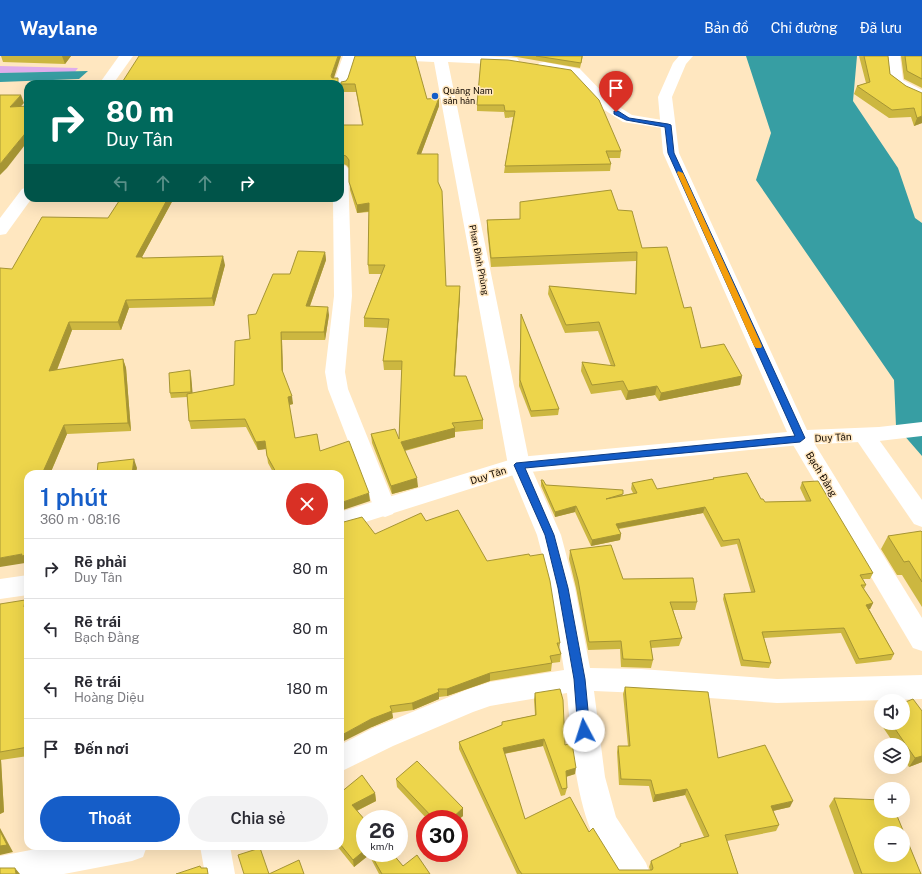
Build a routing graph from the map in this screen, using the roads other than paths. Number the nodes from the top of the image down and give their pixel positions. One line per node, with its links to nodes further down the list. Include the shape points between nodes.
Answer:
1 (126, 56): 7 (street)
2 (350, 56): 8 (street)
3 (391, 56): 6 (street)
4 (686, 56): 10 (street, Bạch Đằng, via 680,63 665,98)
5 (893, 56): 9 (street, via 896,81)
6 (440, 57): 10 (street, via 508,61 575,72 608,106 628,119); 17 (street, Phan Đình Phùng)
7 (109, 80)
8 (342, 80)
9 (922, 96)
10 (668, 125): 16 (street, Bạch Đằng, via 671,153)
11 (24, 197): 13 (street)
12 (341, 202): 18 (street, via 343,296 336,372 338,389)
13 (0, 230)
14 (922, 429): 15 (street, Duy Tân)
15 (872, 434): 16 (street, Duy Tân); 19 (street)
16 (800, 438): 17 (street, Duy Tân); 23 (street, Bạch Đằng)
17 (519, 465): 18 (street, Duy Tân); 24 (street, Phan Đình Phùng, via 549,535 563,588)
18 (385, 508): 20 (street, Duy Tân)
19 (922, 518)
20 (344, 520)
21 (24, 586): 22 (street)
22 (0, 589)
23 (922, 640)
24 (580, 679): 25 (street, via 777,691); 26 (street, via 484,696 383,737); 31 (street, Phan Đình Phùng, via 591,777 603,823)
25 (922, 687)
26 (344, 757)
27 (111, 850): 29 (street)
28 (216, 850): 30 (street)
29 (0, 871)
30 (220, 874)
31 (635, 874)

